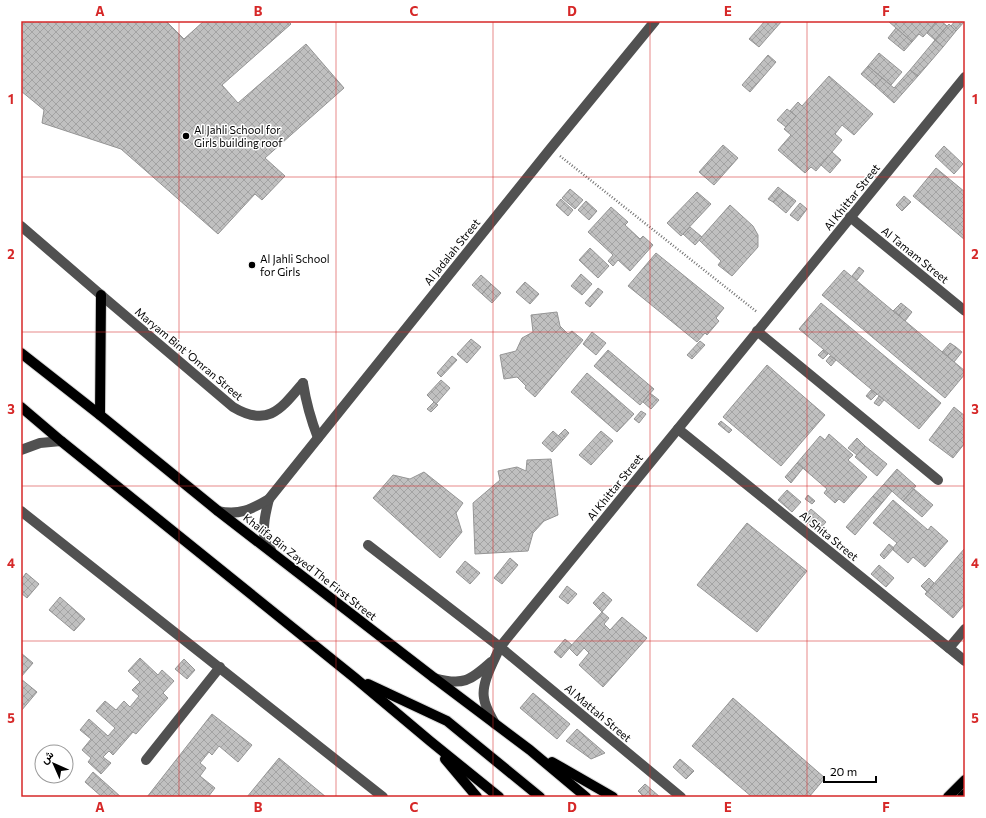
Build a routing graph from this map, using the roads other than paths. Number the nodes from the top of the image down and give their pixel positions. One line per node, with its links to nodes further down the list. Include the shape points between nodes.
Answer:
1 (655, 21): 12 (street, Al Jadalah Street)
2 (965, 77): 3 (street, Al Khittar Street)
3 (850, 217): 6 (street, Al Tamam Street); 7 (street, Al Khittar Street)
4 (21, 226): 5 (street, Maryam Bint 'Omran Street)
5 (101, 296): 10 (main road); 12 (street, Maryam Bint 'Omran Street, via 233,407 245,414 260,416 274,413 286,404 303,383 306,402)
6 (965, 311)
7 (757, 332): 11 (street, Al Khittar Street); 15 (street)
8 (21, 353): 10 (main road, Khalifa Bin Zayed The First Street)
9 (21, 407): 13 (main road)
10 (100, 415): 18 (main road, Khalifa Bin Zayed The First Street)
11 (678, 429): 22 (street, Al Khittar Street); 23 (street, Al Shita Street)
12 (318, 438): 16 (street, Al Jadalah Street)
13 (61, 441): 14 (street, via 40,443); 28 (main road)
14 (21, 450)
15 (938, 480)
16 (269, 499): 18 (street, Al Jadalah Street, via 244,511); 20 (street, Al Jadalah Street, via 264,526 265,540)
17 (21, 511): 26 (street)
18 (218, 511): 20 (main road, Khalifa Bin Zayed The First Street)
19 (368, 545): 22 (street, Al Mattah Street)
20 (271, 550): 27 (main road, Khalifa Bin Zayed The First Street)
21 (965, 629): 23 (street)
22 (500, 647): 24 (street, Al Khittar Street); 41 (street, Al Mattah Street)
23 (949, 648): 25 (street, Al Shita Street)
24 (495, 660): 27 (street, via 470,679 449,682); 29 (street, Al Khittar Street, via 487,676 483,697)
25 (965, 661)
26 (220, 667): 32 (street); 35 (street)
27 (433, 677): 29 (main road, Khalifa Bin Zayed The First Street)
28 (355, 678): 30 (main road); 38 (main road, via 447,721)
29 (496, 725): 31 (main road, Khalifa Bin Zayed The First Street)
30 (430, 741): 36 (main road); 37 (main road)
31 (530, 750): 39 (main road, Khalifa Bin Zayed The First Street); 40 (main road)
32 (146, 760)
33 (965, 780): 42 (main road)
34 (965, 794): 43 (main road)
35 (383, 797)
36 (477, 797)
37 (499, 797)
38 (540, 797)
39 (586, 797)
40 (613, 797)
41 (681, 797)
42 (948, 797)
43 (962, 797)

